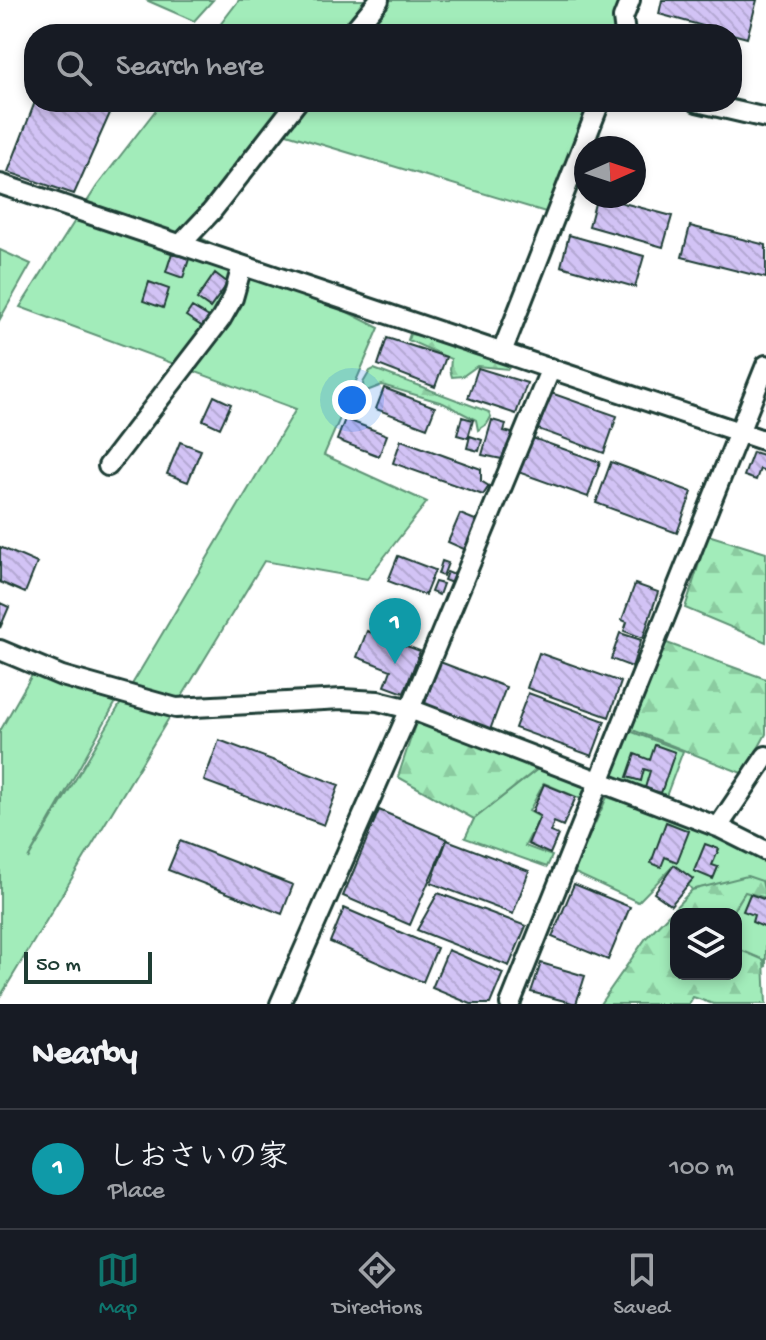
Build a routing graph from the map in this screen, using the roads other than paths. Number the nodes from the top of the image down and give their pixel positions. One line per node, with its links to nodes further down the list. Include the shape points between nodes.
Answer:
1 (379, 0): 3 (street)
2 (630, 0): 4 (street)
3 (359, 24)
4 (624, 24)
5 (289, 112): 10 (street)
6 (596, 112): 12 (street)
7 (740, 112): 8 (street)
8 (766, 118)
9 (0, 184): 10 (street)
10 (180, 245): 11 (street)
11 (242, 266): 12 (street); 17 (street, via 221,319)
12 (502, 352): 14 (street)
13 (766, 365): 15 (street)
14 (551, 368): 15 (street); 19 (street)
15 (741, 433): 16 (street); 21 (street)
16 (766, 441)
17 (108, 466)
18 (0, 650): 19 (street, via 62,676 176,708 342,699)
19 (410, 709): 21 (street); 24 (street)
20 (766, 756): 22 (street)
21 (600, 782): 22 (street); 25 (street)
22 (718, 827): 23 (street)
23 (766, 851)
24 (280, 1004)
25 (510, 1004)

